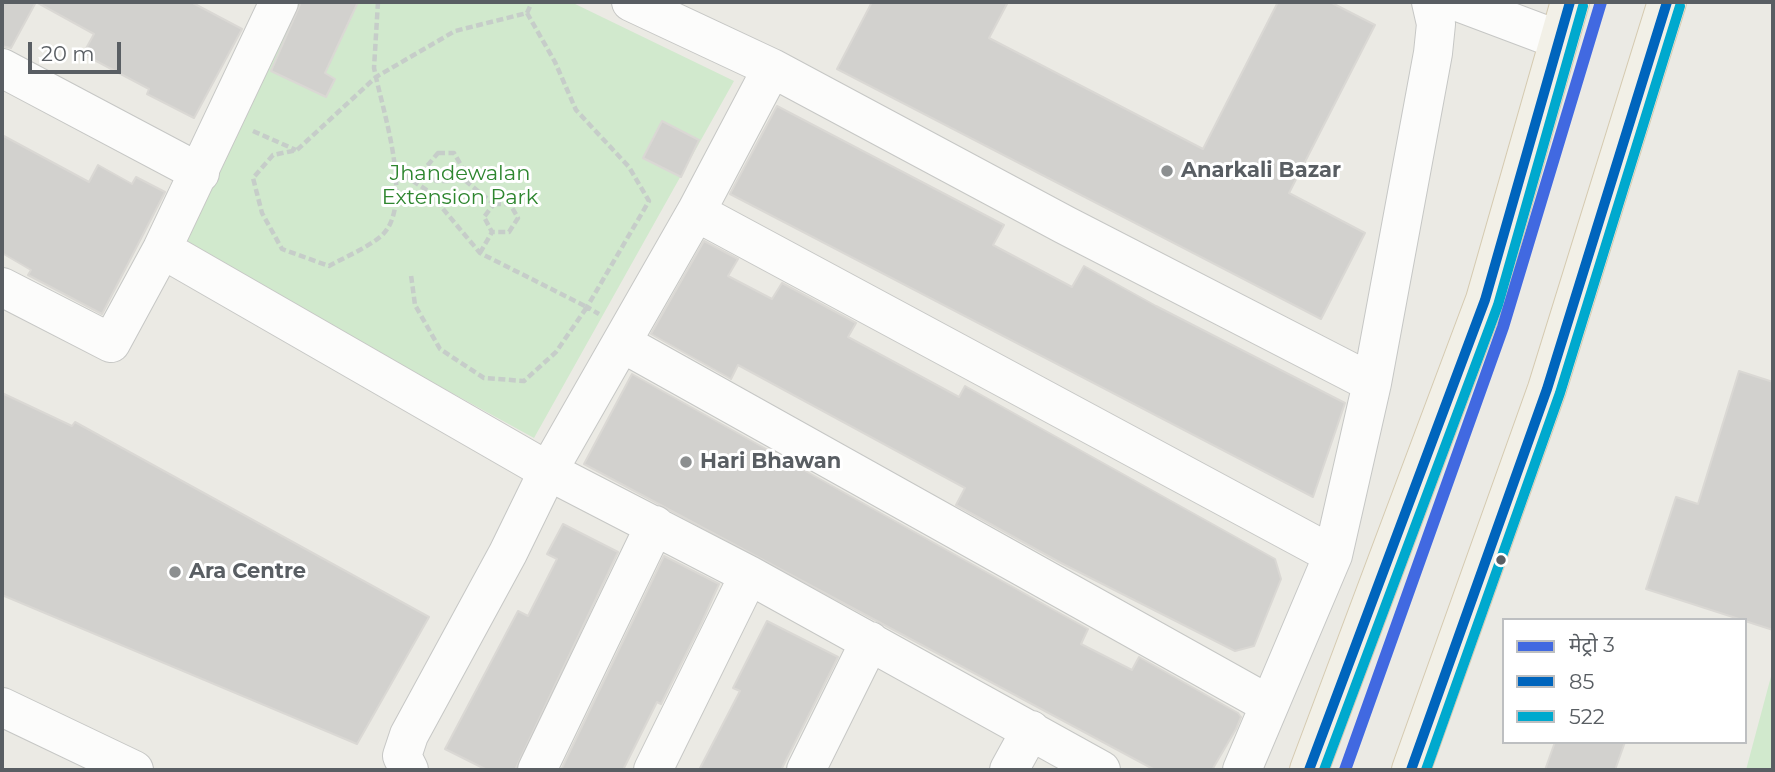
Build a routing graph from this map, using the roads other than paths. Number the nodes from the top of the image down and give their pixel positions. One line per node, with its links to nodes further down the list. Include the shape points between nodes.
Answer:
1 (279, 2): 10 (street)
2 (631, 2): 9 (street)
3 (1431, 2): 15 (street, via 1436,24 1433,53)
4 (1458, 2): 7 (street)
5 (1570, 2): 7 (main road)
6 (1667, 2): 33 (main road, via 1548,390)
7 (1559, 40): 32 (main road, via 1485,300)
8 (2, 68): 10 (street)
9 (772, 68): 11 (street); 15 (street)
10 (200, 173): 12 (street)
11 (696, 212): 14 (street); 18 (street)
12 (162, 249): 13 (street, via 111,343); 16 (street)
13 (2, 287)
14 (614, 331): 16 (street); 21 (street)
15 (1372, 383): 18 (street)
16 (548, 471): 17 (street); 25 (street, via 403,745)
17 (655, 525): 19 (street); 26 (street)
18 (1334, 555): 21 (street)
19 (749, 575): 20 (street); 27 (street)
20 (870, 641): 23 (street); 28 (street)
21 (1268, 704): 31 (street)
22 (2, 707): 24 (street)
23 (1031, 730): 29 (street); 30 (street)
24 (134, 770)
25 (408, 770)
26 (537, 770)
27 (653, 770)
28 (806, 770)
29 (1009, 770)
30 (1101, 770)
31 (1242, 770)
32 (1310, 770)
33 (1411, 770)

